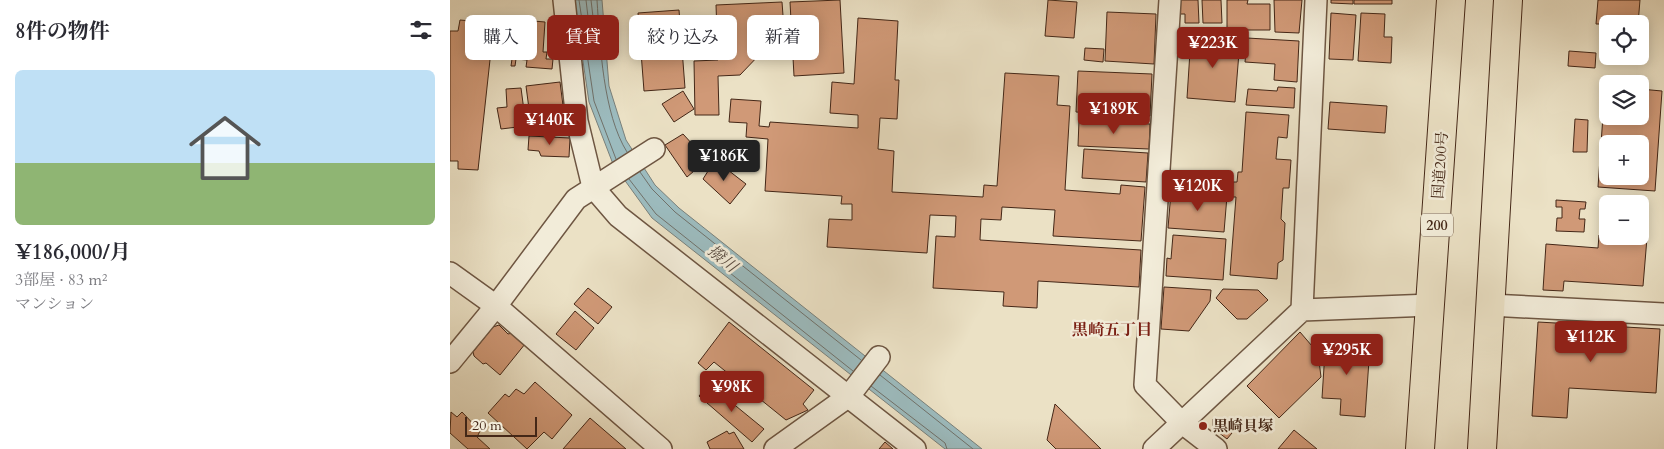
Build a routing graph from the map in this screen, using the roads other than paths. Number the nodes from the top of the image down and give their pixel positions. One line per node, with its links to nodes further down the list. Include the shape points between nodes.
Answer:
1 (554, 0): 2 (street)
2 (564, 0): 3 (street); 9 (street, via 577,121)
3 (573, 0)
4 (1170, 0): 19 (street, via 1145,385)
5 (1316, 0): 14 (street)
6 (1451, 0): 11 (highway, 国道200号 / 200)
7 (1508, 0): 12 (highway)
8 (648, 152): 9 (street)
9 (601, 181): 13 (street, via 576,199); 18 (street, via 618,216)
10 (450, 272): 13 (street)
11 (1431, 305): 14 (street); 25 (highway, 国道200号 / 200)
12 (1490, 305): 15 (street); 26 (highway)
13 (496, 306): 17 (street); 20 (street)
14 (1302, 310): 19 (street)
15 (1664, 314)
16 (879, 357): 18 (street)
17 (450, 362)
18 (854, 389): 21 (street); 22 (street)
19 (1181, 422): 23 (street); 24 (street)
20 (661, 449)
21 (775, 449)
22 (915, 449)
23 (1154, 449)
24 (1216, 449)
25 (1420, 449)
26 (1482, 449)

